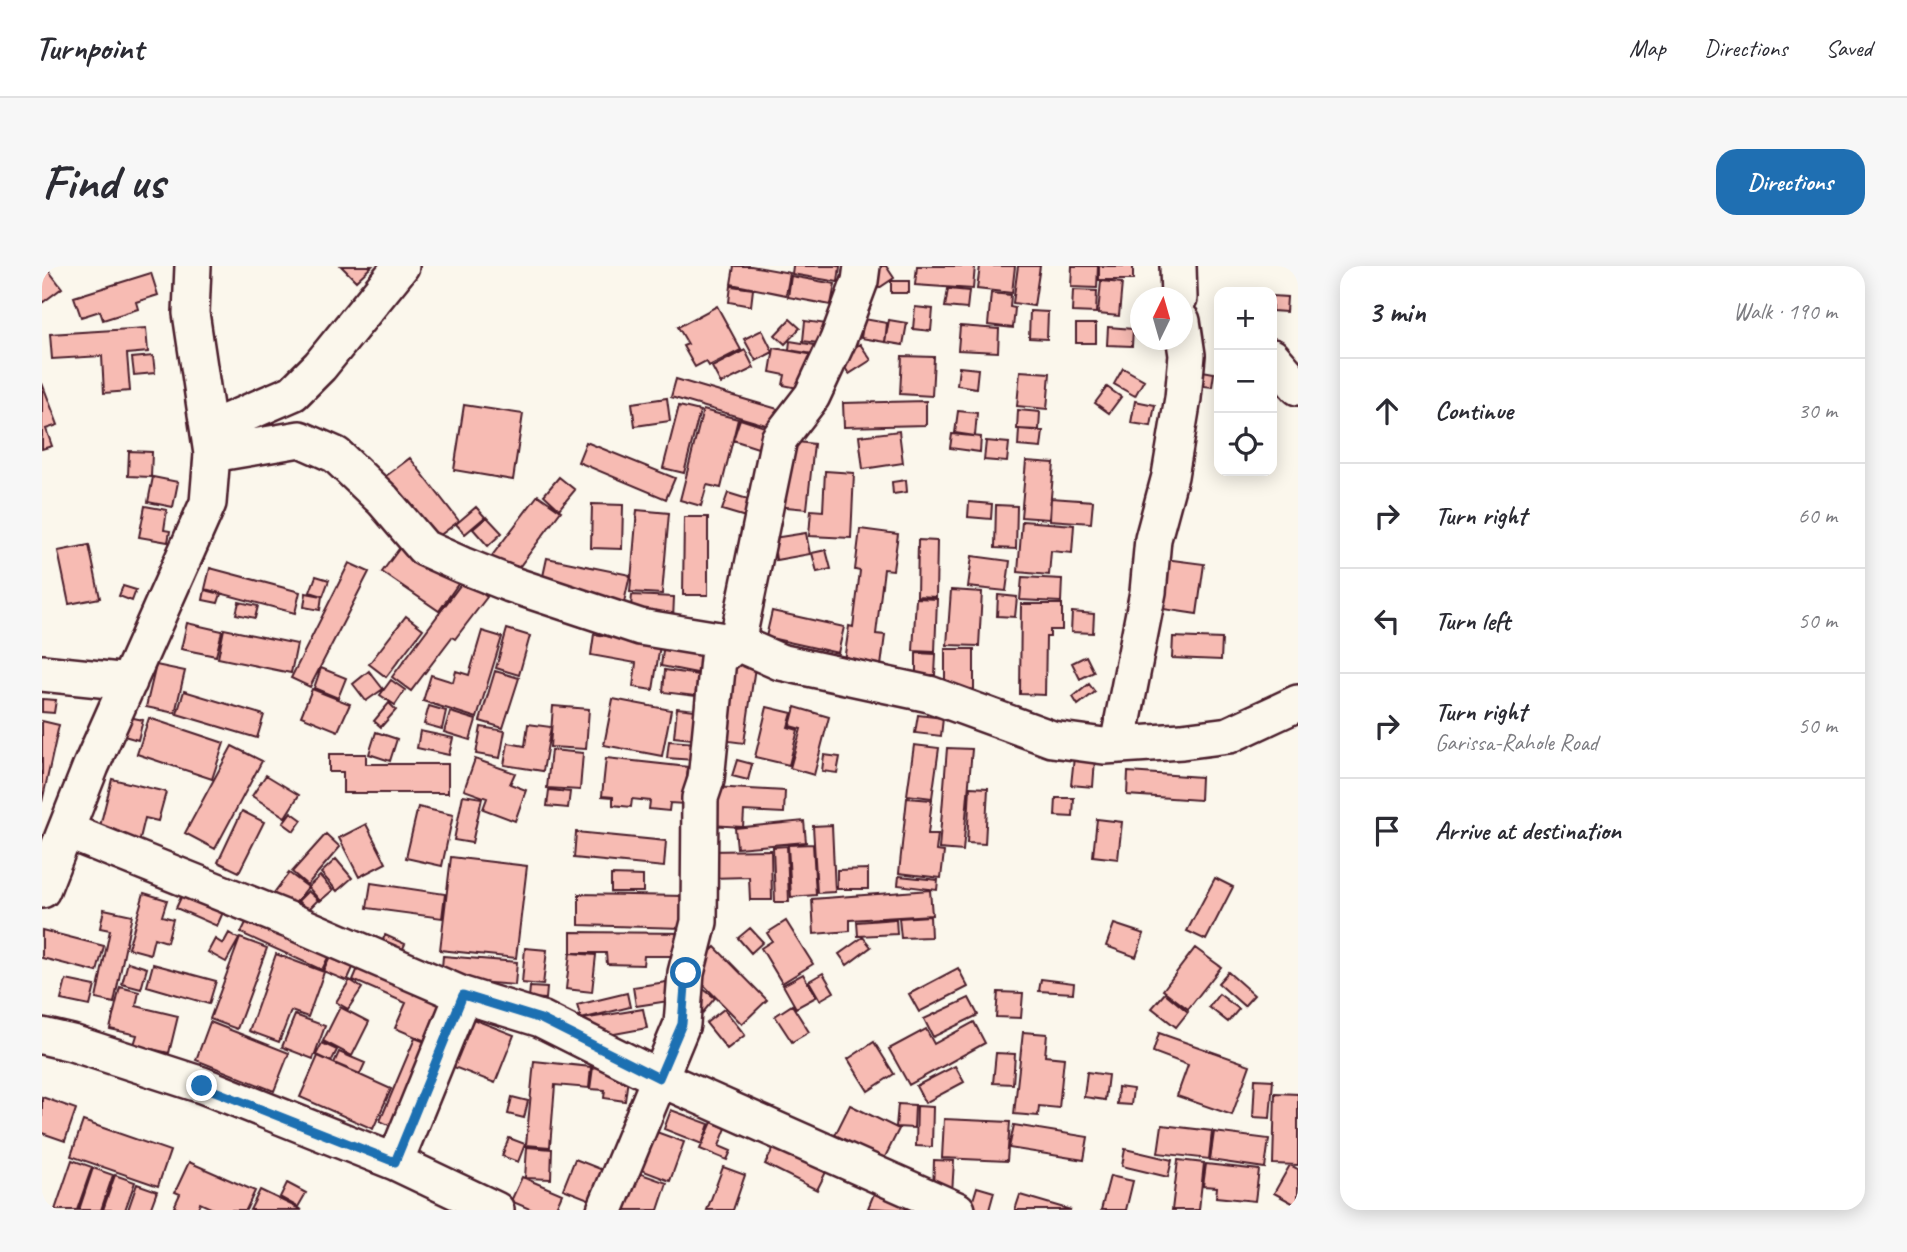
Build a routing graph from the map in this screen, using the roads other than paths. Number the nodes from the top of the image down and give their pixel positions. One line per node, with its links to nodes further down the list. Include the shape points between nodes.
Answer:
1 (193, 266): 9 (street, via 191,313)
2 (401, 266): 9 (street, via 293,393)
3 (862, 266): 10 (street, via 860,281 812,396 779,439)
4 (1178, 266): 5 (street)
5 (1179, 287)
6 (1185, 350): 14 (street, via 1187,369 1170,476 1153,539)
7 (1277, 363): 8 (street)
8 (1298, 387)
9 (211, 441): 10 (street, via 300,439 336,455 424,548 510,584 640,627); 12 (street, via 208,503)
10 (737, 643): 14 (street, via 780,662 929,694 1052,739); 19 (street, via 718,659 706,780 700,798 699,922 686,973 682,1024)
11 (42, 673): 12 (street)
12 (128, 682): 15 (street)
13 (1298, 702): 14 (street, via 1229,735)
14 (1118, 745)
15 (67, 831): 16 (street); 17 (street)
16 (42, 890)
17 (463, 995): 19 (street, via 541,1019); 20 (street)
18 (42, 1036): 20 (street, via 202,1086)
19 (659, 1078): 22 (street); 23 (street)
20 (395, 1162): 21 (street)
21 (496, 1210)
22 (605, 1210)
23 (957, 1210)

